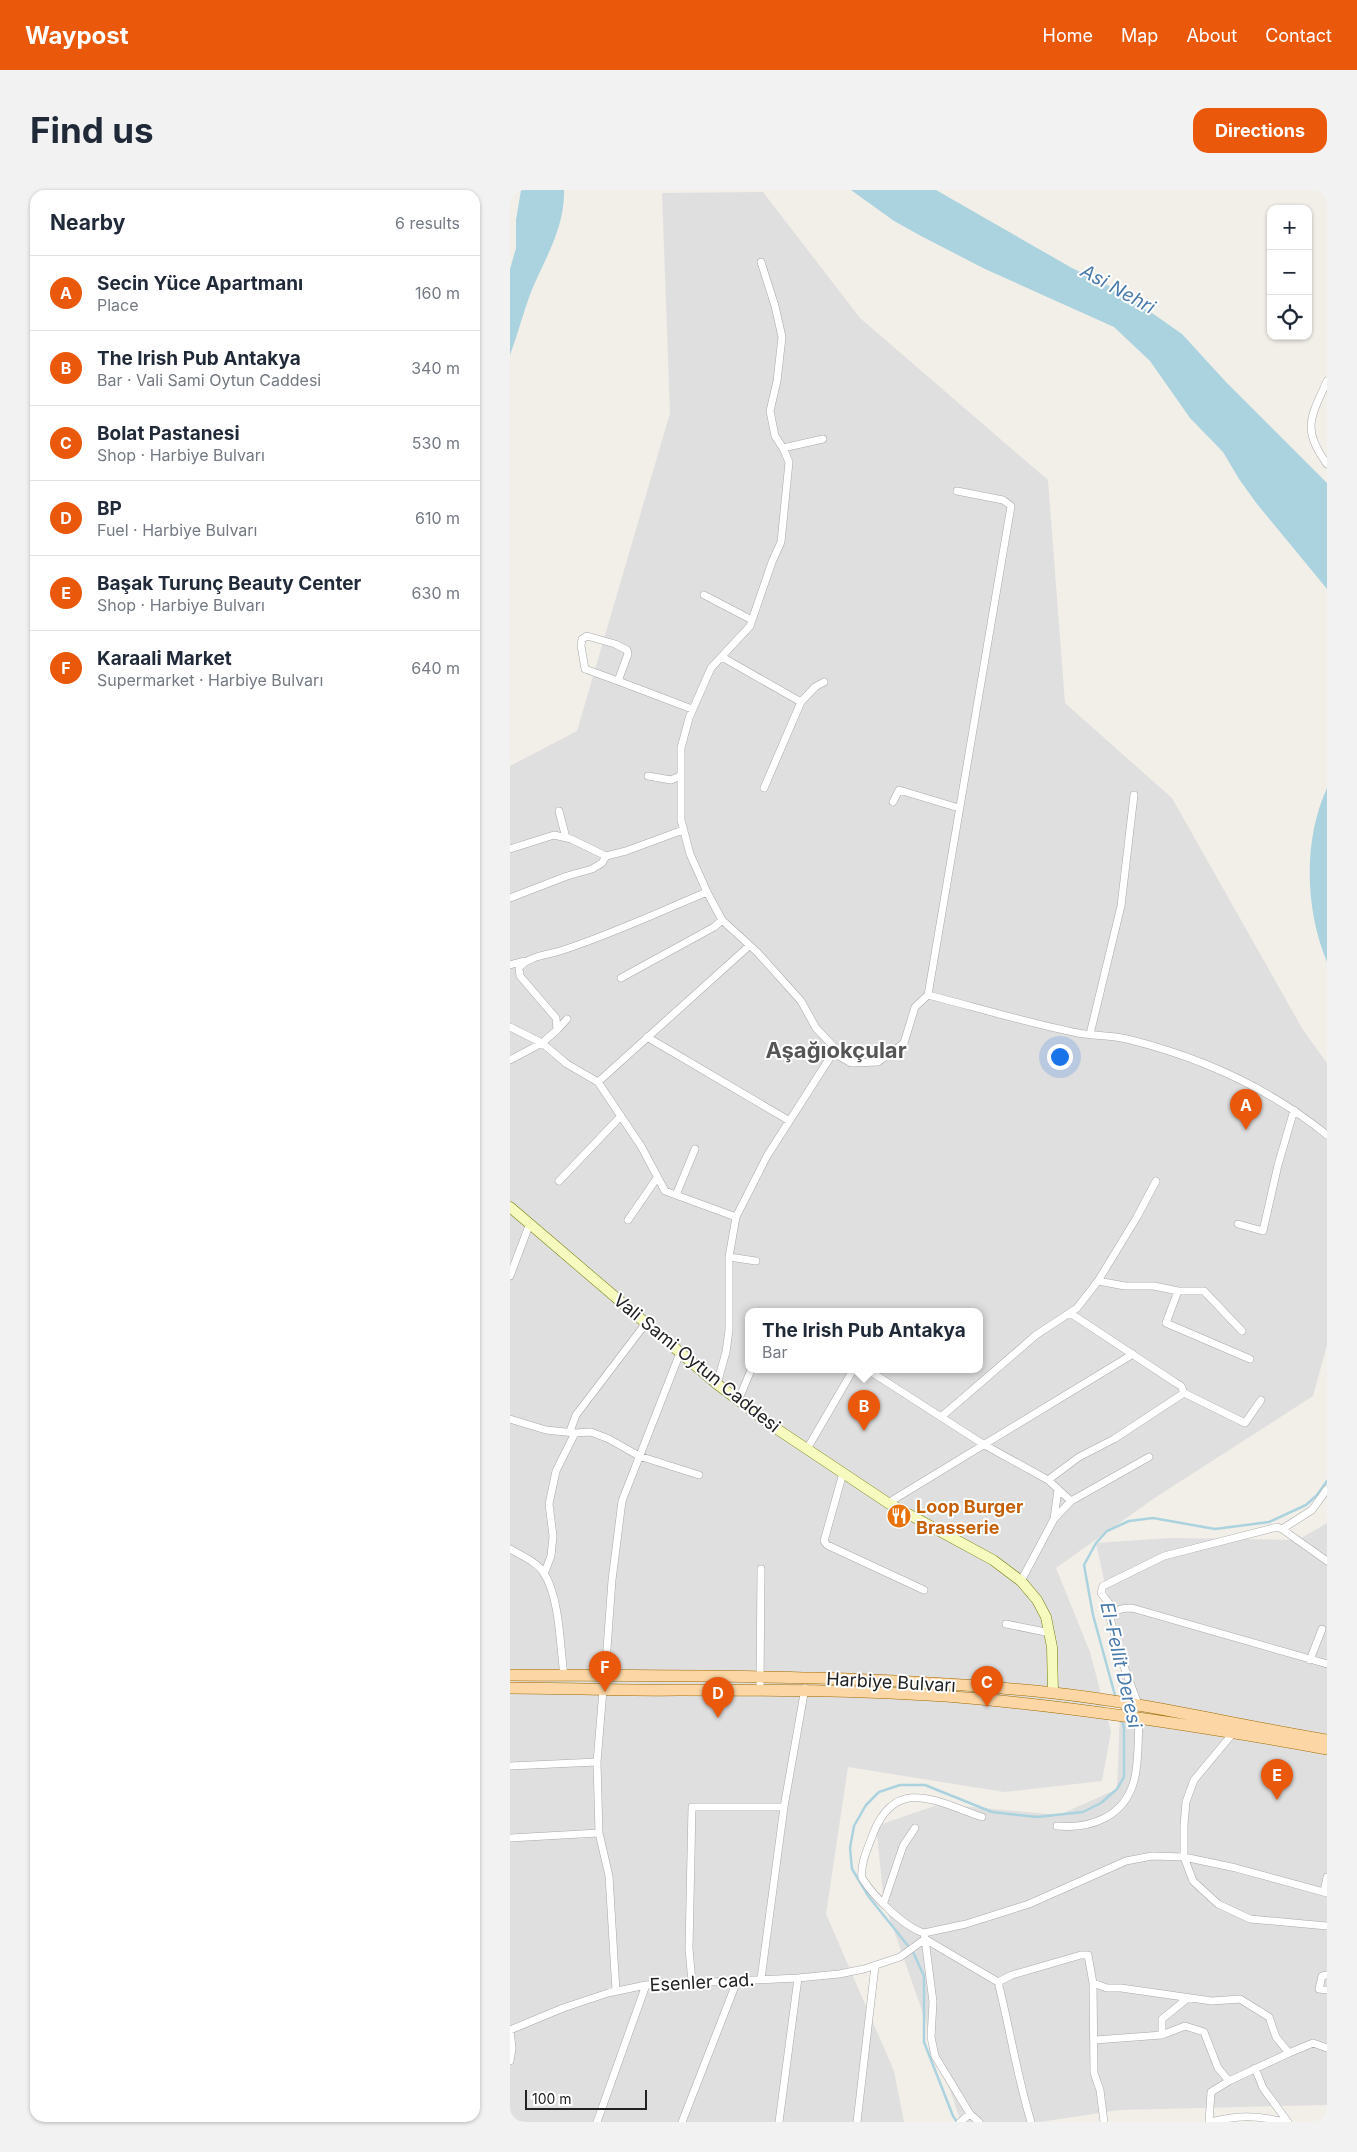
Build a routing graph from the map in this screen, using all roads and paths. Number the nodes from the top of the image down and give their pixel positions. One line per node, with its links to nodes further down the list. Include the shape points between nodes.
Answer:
1 (761, 262): 4 (street, via 782,337 770,411 775,436)
2 (1327, 381): 5 (street, via 1310,427 1311,440)
3 (823, 439): 4 (street)
4 (784, 448): 8 (street, via 789,462 781,542)
5 (1327, 464)
6 (957, 491): 19 (street, via 1003,500 1011,506)
7 (704, 595): 8 (street)
8 (752, 620): 9 (street)
9 (722, 657): 12 (street); 13 (street, via 711,668)
10 (618, 681): 10 (street, via 627,650 592,636 582,639 585,669); 13 (street)
11 (824, 682): 12 (street)
12 (801, 702): 16 (street)
13 (692, 709): 15 (street, via 681,748)
14 (648, 776): 15 (street, via 670,780)
15 (680, 776): 21 (street)
16 (764, 788)
17 (1134, 795): 36 (street, via 1121,906)
18 (893, 802): 19 (street, via 899,790)
19 (959, 808): 32 (street)
20 (559, 812): 22 (street)
21 (684, 830): 24 (street); 25 (street)
22 (566, 838): 23 (street, via 554,835); 24 (street)
23 (510, 849)
24 (606, 856): 26 (street, via 592,869)
25 (706, 892): 27 (street); 29 (street, via 596,937)
26 (510, 898)
27 (722, 920): 28 (street); 31 (street)
28 (749, 946): 37 (street); 39 (street, via 801,1001 816,1028 833,1046)
29 (524, 961): 30 (street); 35 (street, via 519,968 520,976 543,997 556,1018)
30 (510, 965)
31 (621, 978)
32 (928, 995): 36 (street); 39 (street, via 915,1007 904,1043 878,1062 851,1063)
33 (567, 1019): 35 (street)
34 (510, 1027): 38 (street)
35 (556, 1030): 38 (street)
36 (1090, 1034): 42 (street, via 1126,1039 1226,1072)
37 (647, 1037): 41 (street); 44 (street)
38 (542, 1043): 40 (street); 41 (street, via 567,1064)
39 (832, 1052): 44 (street)
40 (510, 1060)
41 (598, 1082): 43 (street)
42 (1294, 1110): 45 (street); 55 (street, via 1263,1231)
43 (621, 1116): 47 (street); 48 (street)
44 (788, 1120): 52 (street)
45 (1327, 1136)
46 (695, 1149): 50 (street)
47 (657, 1178): 50 (street, via 665,1191); 53 (street)
48 (559, 1181)
49 (1156, 1181): 59 (street)
50 (676, 1195): 52 (street)
51 (510, 1207): 54 (street, Vali Sami Oytun Caddesi)
52 (736, 1217): 56 (street)
53 (628, 1220)
54 (530, 1223): 58 (street); 62 (street, Vali Sami Oytun Caddesi)
55 (1238, 1224)
56 (729, 1257): 57 (street); 70 (street, via 729,1330)
57 (756, 1261)
58 (510, 1276)
59 (1098, 1281): 60 (street); 61 (street)
60 (1178, 1291): 63 (street, via 1204,1291); 66 (street, via 1166,1322)
61 (1070, 1313): 65 (street); 74 (street, via 1036,1335)
62 (646, 1323): 64 (street, Vali Sami Oytun Caddesi); 76 (street, via 576,1415)
63 (1242, 1331)
64 (680, 1352): 70 (street, Vali Sami Oytun Caddesi); 79 (street)
65 (1133, 1354): 71 (street, via 1176,1382); 77 (street)
66 (1250, 1359)
67 (749, 1373): 73 (street)
68 (851, 1373): 78 (street)
69 (873, 1373): 74 (street)
70 (717, 1384): 73 (street, Vali Sami Oytun Caddesi)
71 (1184, 1393): 72 (street, via 1246,1423); 83 (street, via 1114,1439 1079,1456)
72 (1261, 1400)
73 (738, 1401): 78 (street, Vali Sami Oytun Caddesi)
74 (941, 1417): 77 (street)
75 (510, 1419): 76 (street, via 546,1430)
76 (572, 1432): 79 (street, via 591,1432); 93 (street, via 554,1480 549,1504 553,1536 551,1556)
77 (983, 1444): 83 (street); 87 (street)
78 (807, 1449): 81 (street, Vali Sami Oytun Caddesi)
79 (639, 1456): 82 (street); 104 (street, via 622,1501)
80 (1149, 1457): 86 (street)
81 (843, 1473): 87 (street, Vali Sami Oytun Caddesi); 95 (street, via 824,1541 827,1546)
82 (699, 1475)
83 (1048, 1480): 84 (street)
84 (1058, 1489): 86 (street); 88 (street)
85 (1327, 1489): 89 (street, via 1312,1510)
86 (1071, 1501): 88 (street)
87 (888, 1503): 94 (street, Vali Sami Oytun Caddesi, via 993,1560)
88 (1054, 1519): 94 (street)
89 (1282, 1529): 91 (street); 96 (street, via 1277,1527 1184,1549 1143,1565 1104,1586 1101,1593)
90 (510, 1549): 93 (street, via 535,1564)
91 (1327, 1561)
92 (762, 1569): 105 (street)
93 (544, 1574): 103 (street, via 554,1600)
94 (1021, 1581): 99 (street, Vali Sami Oytun Caddesi, via 1042,1608)
95 (924, 1590)
96 (1115, 1611): 100 (street, via 1132,1608); 112 (street, via 1110,1618)
97 (1006, 1624): 99 (street)
98 (1322, 1628): 100 (street)
99 (1050, 1632): 111 (street, Vali Sami Oytun Caddesi)
100 (1310, 1660): 101 (street)
101 (1327, 1664)
102 (510, 1675): 103 (main road, Harbiye Bulvarı)
103 (564, 1676): 104 (main road, Harbiye Bulvarı)
104 (605, 1676): 105 (main road, Harbiye Bulvarı)
105 (761, 1676): 106 (main road, Harbiye Bulvarı); 108 (street)
106 (807, 1678): 110 (street); 111 (main road, Harbiye Bulvarı, via 933,1683)
107 (510, 1688): 109 (main road, Harbiye Bulvarı)
108 (760, 1689): 109 (main road, Harbiye Bulvarı); 110 (main road, Harbiye Bulvarı)
109 (603, 1690): 117 (street)
110 (805, 1690): 113 (main road, Harbiye Bulvarı, via 980,1699); 119 (street)
111 (1053, 1693): 112 (main road, Harbiye Bulvarı)
112 (1138, 1704): 115 (main road, Harbiye Bulvarı)
113 (1139, 1719): 114 (main road, Harbiye Bulvarı); 121 (street, via 1134,1781 1122,1804 1089,1826)
114 (1234, 1732): 116 (main road, Harbiye Bulvarı); 125 (street, via 1194,1780 1186,1802)
115 (1327, 1740)
116 (1327, 1749)
117 (597, 1762): 118 (street); 123 (street)
118 (510, 1766)
119 (784, 1807): 134 (street); 137 (street, via 692,1807 689,1948)
120 (982, 1817): 128 (street, via 917,1797 895,1802 876,1826 861,1871 866,1884)
121 (1057, 1826)
122 (915, 1828): 128 (street, via 903,1846)
123 (599, 1833): 124 (street); 141 (street, via 609,1876)
124 (510, 1838)
125 (1184, 1857): 127 (street); 129 (street, via 1193,1881 1226,1908 1250,1919); 130 (street, via 1152,1856 1126,1861 1029,1904)
126 (1327, 1877): 127 (street)
127 (1326, 1892)
128 (884, 1902): 130 (street)
129 (1327, 1926)
130 (925, 1936): 131 (street, Esenler cad., via 900,1957); 136 (street); 151 (street, via 935,2056)
131 (875, 1966): 133 (street, Esenler cad., via 840,1974); 156 (street)
132 (1327, 1975): 140 (street, via 1322,1976 1319,1989)
133 (798, 1978): 134 (street, Esenler cad.); 155 (street)
134 (761, 1979): 135 (street, Esenler cad.)
135 (738, 1981): 137 (street, Esenler cad.); 154 (street)
136 (998, 1982): 138 (street, via 1029,1970 1088,1955); 158 (street)
137 (692, 1983): 139 (street, Esenler cad.)
138 (1093, 1984): 142 (street); 145 (street)
139 (646, 1985): 141 (street, Esenler cad.); 153 (street)
140 (1327, 1990)
141 (616, 1991): 143 (street, Esenler cad., via 563,2008)
142 (1188, 1998): 144 (street, via 1162,2019); 147 (street, via 1212,2001 1240,1999 1269,2018 1276,2037)
143 (510, 2031): 148 (street)
144 (1162, 2035): 145 (street); 150 (street, via 1185,2026 1204,2032 1218,2068)
145 (1095, 2040): 159 (street, via 1094,2073)
146 (1327, 2048): 147 (street, via 1314,2043)
147 (1289, 2053): 149 (street)
148 (510, 2061)
149 (1255, 2068): 150 (street); 162 (street, via 1263,2088)
150 (1229, 2081): 160 (street, via 1211,2092)
151 (970, 2114): 152 (street); 157 (street)
152 (961, 2121)
153 (597, 2122)
154 (682, 2122)
155 (779, 2122)
156 (857, 2122)
157 (979, 2122)
158 (1030, 2122)
159 (1104, 2122)
160 (1210, 2122): 161 (street, via 1258,2116)
161 (1285, 2122)
162 (1288, 2122)

